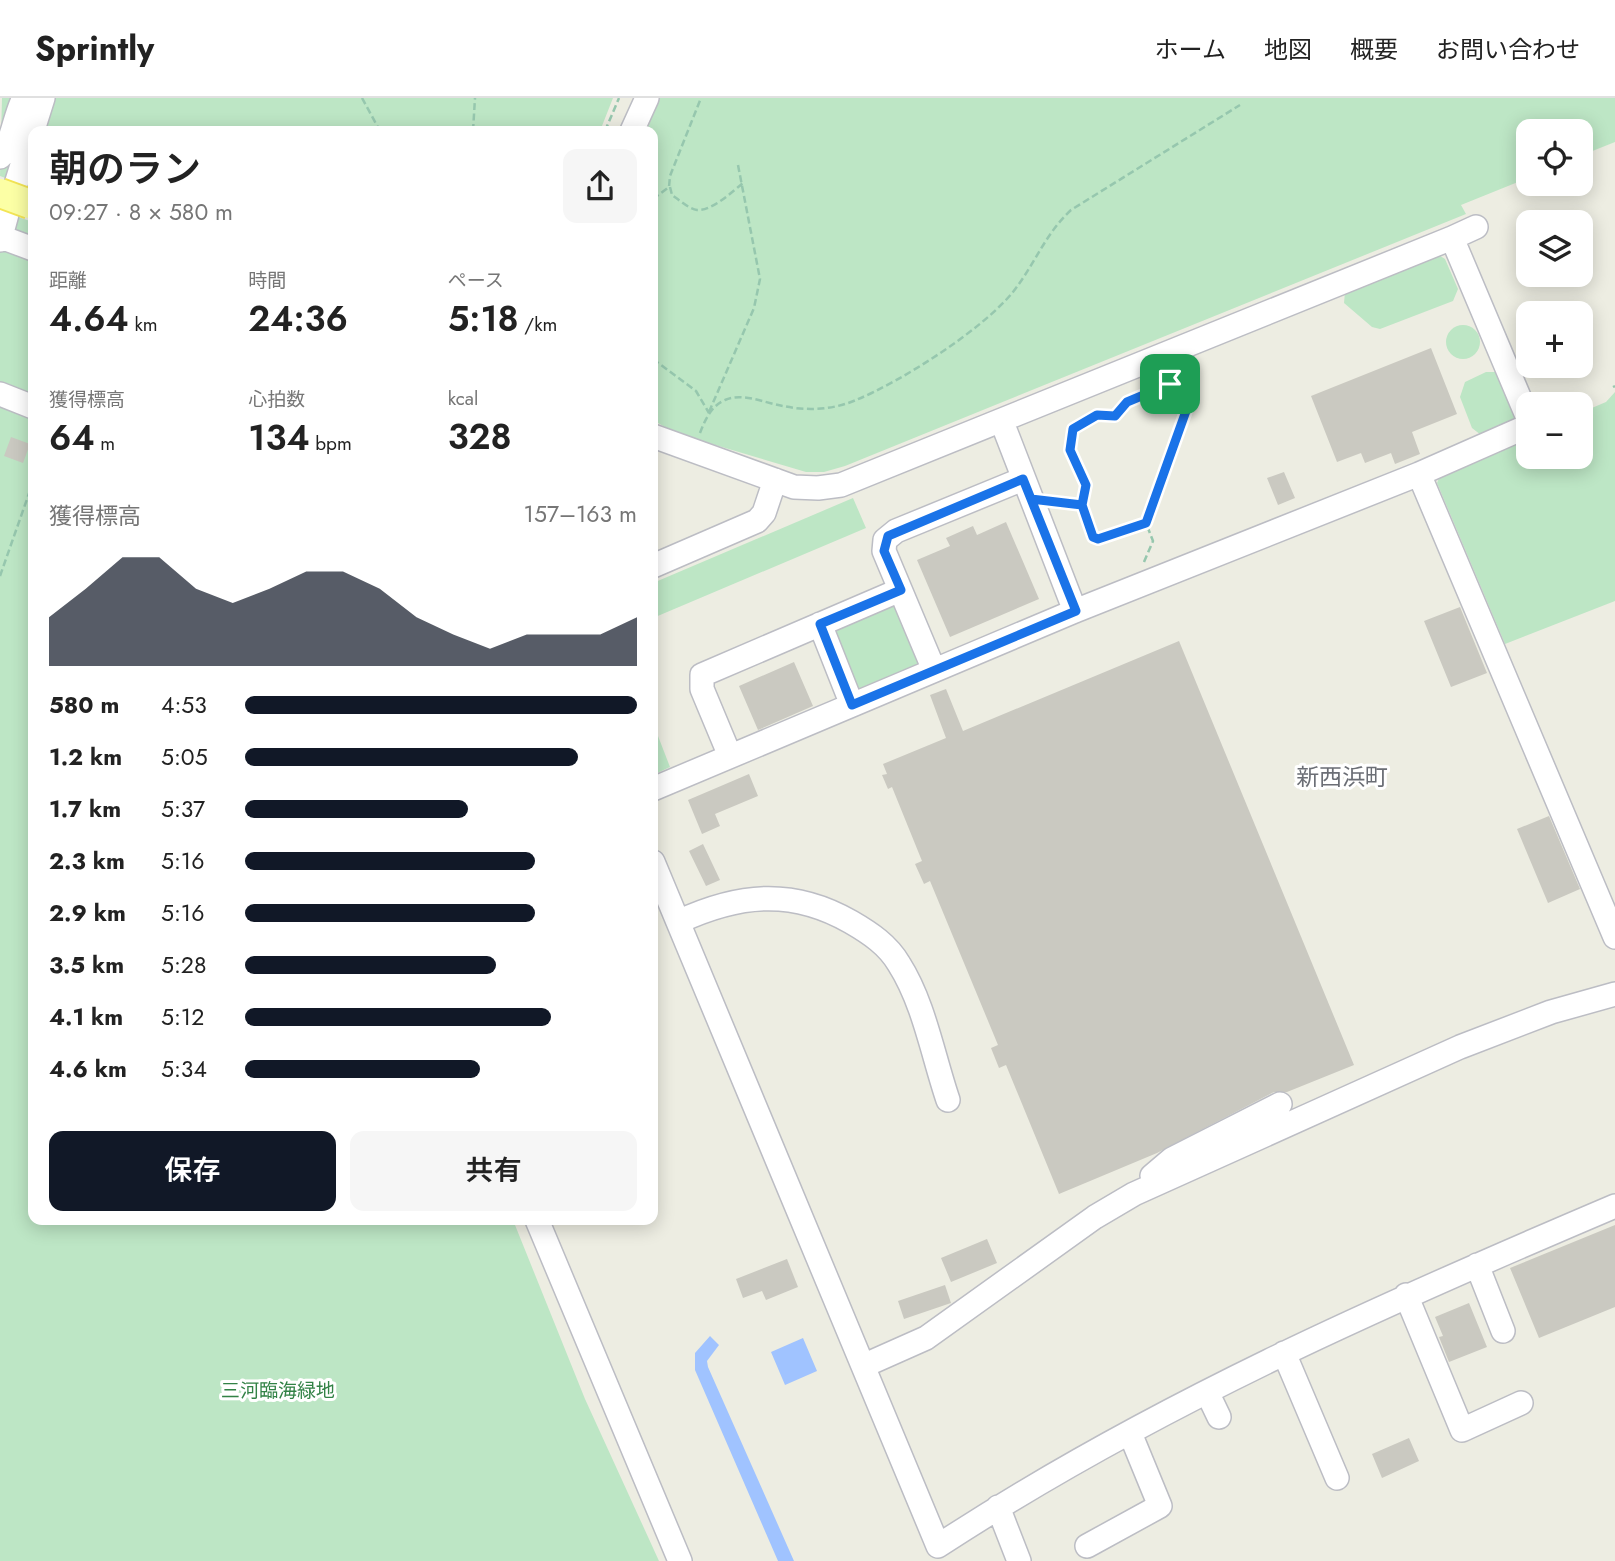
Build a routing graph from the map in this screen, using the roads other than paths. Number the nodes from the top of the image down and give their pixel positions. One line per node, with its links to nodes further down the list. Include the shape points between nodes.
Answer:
1 (24, 98): 7 (street)
2 (43, 98): 4 (street)
3 (647, 98): 5 (street)
4 (35, 126)
5 (634, 126)
6 (28, 150): 8 (street)
7 (0, 157)
8 (14, 198): 11 (street)
9 (1476, 227): 10 (street)
10 (1452, 238): 13 (street); 16 (street)
11 (0, 239): 12 (street)
12 (28, 247)
13 (1517, 392)
14 (0, 394): 15 (street)
15 (28, 405)
16 (1002, 422): 20 (street, via 841,485 806,488); 21 (street)
17 (1516, 431): 19 (street)
18 (658, 438): 20 (street)
19 (1419, 474): 24 (street); 32 (street)
20 (775, 480): 22 (street, via 764,513 750,526)
21 (1027, 489): 23 (street, via 888,536 884,551); 24 (street)
22 (658, 564)
23 (901, 590): 25 (street); 26 (street)
24 (1076, 611): 26 (street)
25 (820, 624): 27 (street); 28 (street, via 702,675 702,689)
26 (934, 670): 27 (street)
27 (852, 705): 28 (street)
28 (730, 757): 29 (street)
29 (658, 787)
30 (658, 874): 31 (street)
31 (678, 922): 34 (street, via 745,898 770,898 820,905 866,930 884,944 909,981); 43 (street)
32 (1615, 937)
33 (1615, 994): 36 (street, via 1551,1012 1460,1047)
34 (948, 1100)
35 (1280, 1104): 36 (street, via 1172,1159)
36 (1134, 1194): 43 (street, via 926,1338)
37 (1615, 1206): 39 (street)
38 (539, 1225): 51 (street)
39 (1477, 1265): 40 (street); 41 (street)
40 (1406, 1295): 42 (street); 45 (street, via 1462,1430)
41 (1503, 1331)
42 (1284, 1353): 44 (street); 48 (street)
43 (863, 1366): 49 (street, via 939,1546)
44 (1207, 1392): 46 (street); 47 (street)
45 (1521, 1403)
46 (1219, 1417)
47 (1130, 1433): 49 (street); 50 (street, via 1160,1506)
48 (1337, 1478)
49 (998, 1507): 52 (street)
50 (1087, 1546)
51 (680, 1561)
52 (1019, 1561)

